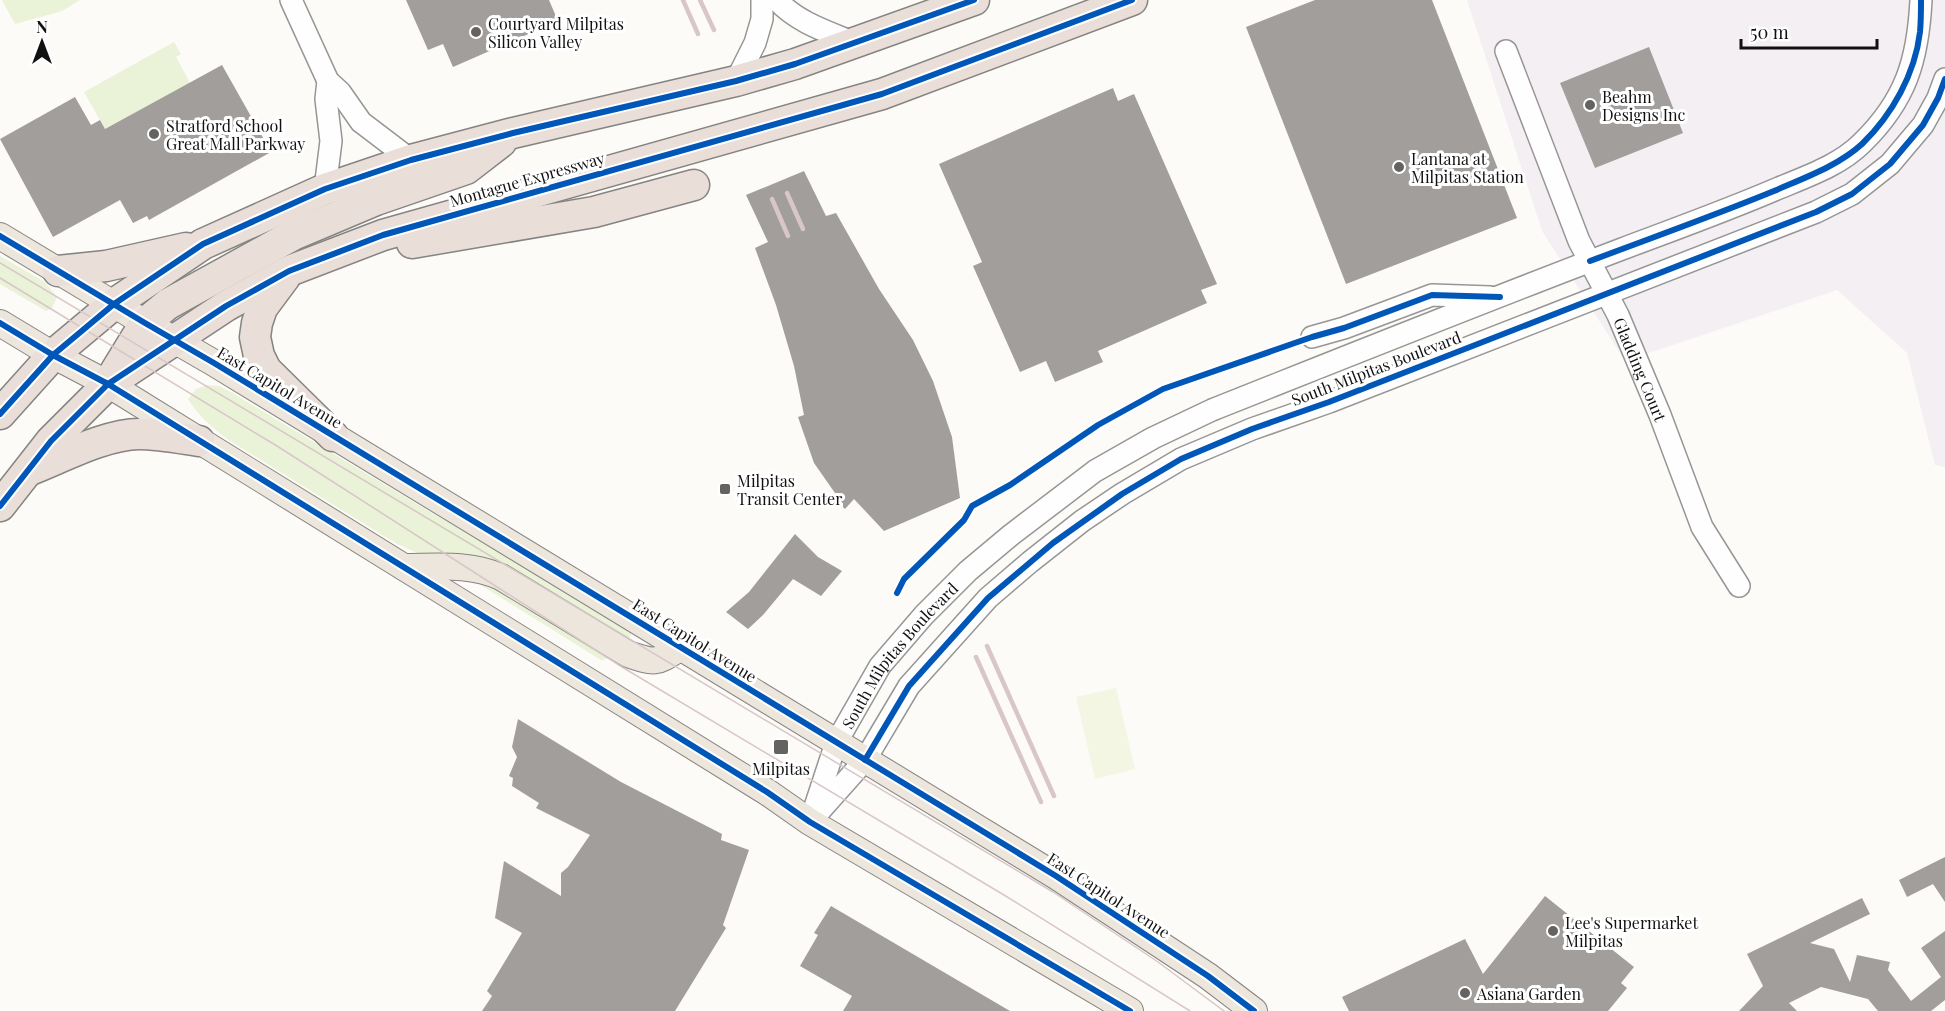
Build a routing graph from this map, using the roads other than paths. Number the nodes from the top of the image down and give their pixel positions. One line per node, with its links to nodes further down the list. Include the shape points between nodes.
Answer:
1 (291, 0): 10 (street)
2 (762, 0): 11 (street, via 758,33)
3 (777, 0): 7 (street, via 802,20)
4 (974, 0): 7 (highway)
5 (1132, 0): 18 (highway, Montague Expressway, via 882,94 383,235)
6 (1921, 0): 19 (street, South Milpitas Boulevard, via 1920,33 1913,64 1889,112 1862,144 1836,163 1743,204)
7 (855, 43): 11 (highway)
8 (1506, 51): 19 (street, Gladding Court)
9 (1945, 79): 22 (street, South Milpitas Boulevard, via 1923,124 1890,164 1852,194 1816,212)
10 (328, 81): 13 (street, via 361,122); 15 (street, via 331,141)
11 (736, 81): 12 (highway)
12 (513, 133): 13 (highway); 26 (highway, via 466,169 376,200 293,235 168,304)
13 (411, 160): 15 (highway)
14 (694, 185): 18 (highway, via 594,212)
15 (325, 189): 17 (highway)
16 (0, 236): 20 (main road, East Capitol Avenue)
17 (203, 244): 20 (highway, via 106,266); 24 (highway)
18 (338, 253): 21 (highway, Montague Expressway)
19 (1590, 261): 22 (street, Gladding Court); 23 (street, South Milpitas Boulevard)
20 (58, 271): 24 (main road, East Capitol Avenue)
21 (289, 271): 28 (highway, Montague Expressway); 32 (highway, via 262,308 255,337 259,356 266,370)
22 (1607, 294): 37 (street, Gladding Court, via 1660,415 1702,527); 40 (street, South Milpitas Boulevard, via 1215,443 1122,494 1053,543 988,598 909,686)
23 (1500, 297): 27 (street, via 1432,295); 39 (street, South Milpitas Boulevard, via 1212,410 1095,471 977,564 924,615 880,666)
24 (114, 304): 26 (main road, East Capitol Avenue); 29 (highway)
25 (0, 323): 29 (main road)
26 (145, 323): 28 (main road, East Capitol Avenue); 30 (highway)
27 (1312, 337)
28 (176, 340): 30 (highway, Montague Expressway); 32 (main road, East Capitol Avenue)
29 (53, 355): 30 (main road); 31 (highway)
30 (108, 384): 33 (main road); 34 (highway, Montague Expressway, via 51,441)
31 (0, 414)
32 (333, 436): 38 (main road, East Capitol Avenue)
33 (199, 441): 34 (highway, via 124,435); 36 (main road)
34 (27, 472): 35 (highway, Montague Expressway)
35 (0, 506)
36 (404, 567): 38 (main road, via 486,571 628,654 648,661 658,661); 41 (main road)
37 (1739, 586)
38 (681, 647): 39 (main road, East Capitol Avenue)
39 (836, 743): 40 (main road, East Capitol Avenue); 41 (street, South Milpitas Boulevard)
40 (865, 760): 41 (street, South Milpitas Boulevard); 43 (main road, East Capitol Avenue, via 1056,876 1208,976)
41 (810, 822): 42 (main road)
42 (1130, 1011)
43 (1254, 1011)

